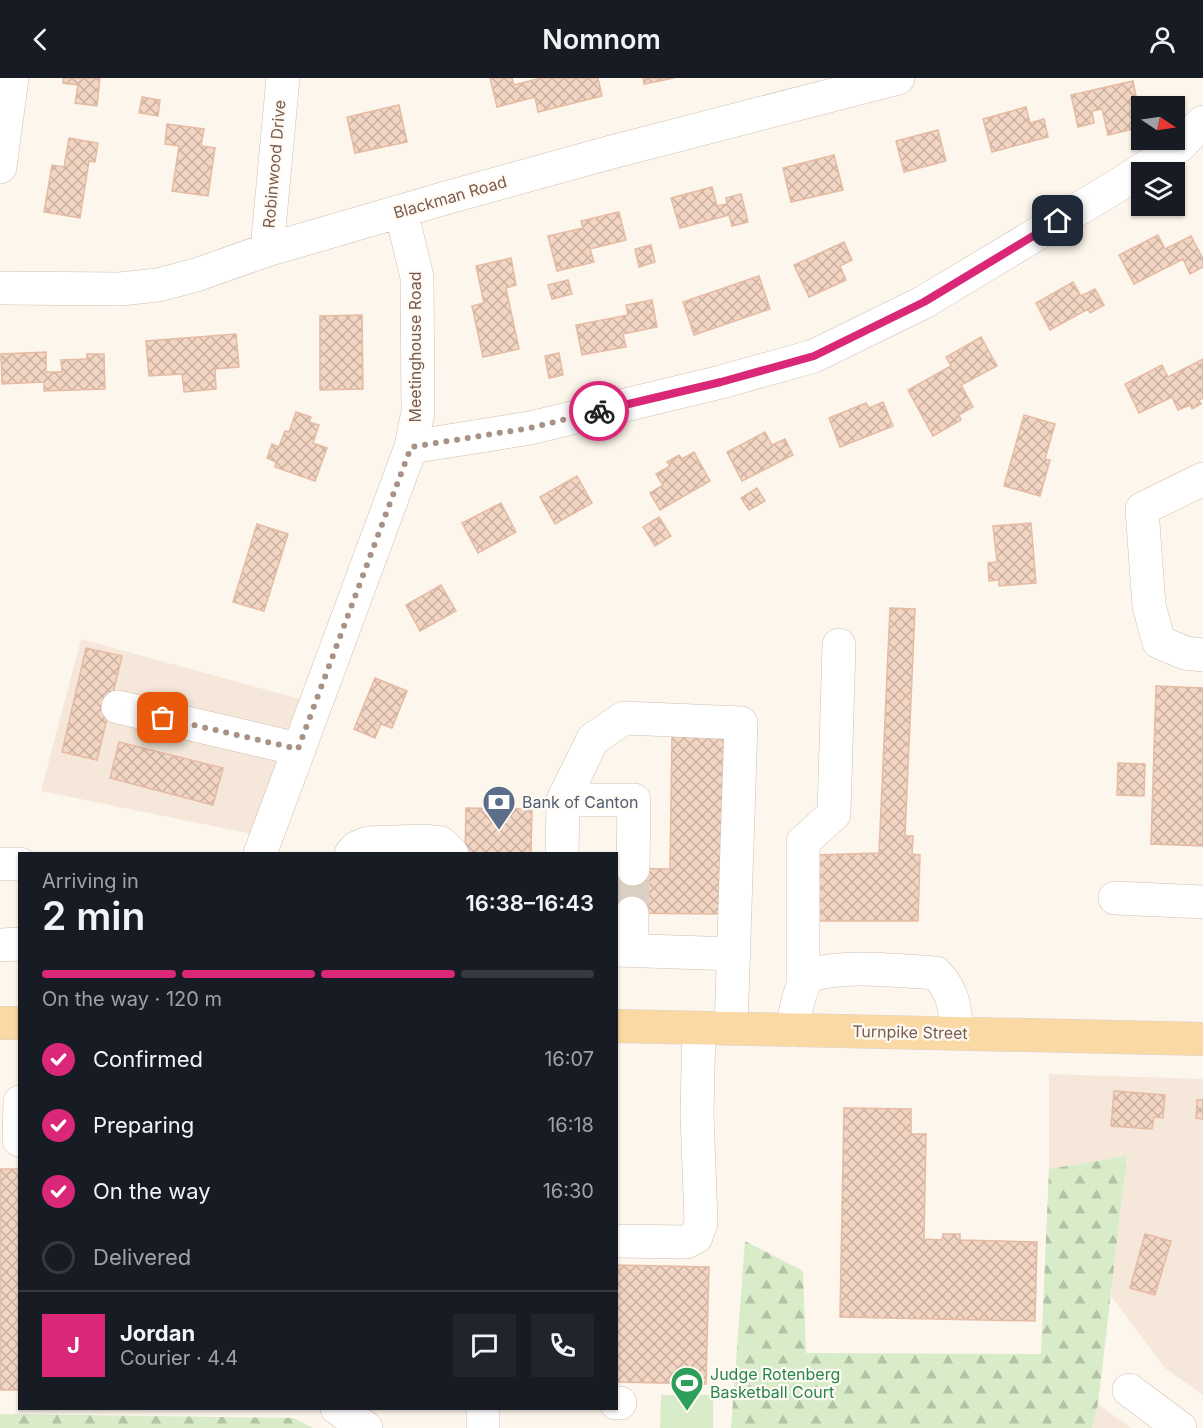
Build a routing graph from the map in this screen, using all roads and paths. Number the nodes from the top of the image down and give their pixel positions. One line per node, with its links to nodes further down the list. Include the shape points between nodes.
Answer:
1 (12, 78): 5 (street)
2 (283, 78): 7 (street, Robinwood Drive)
3 (898, 78): 6 (street, Blackman Road)
4 (1203, 122): 9 (street, via 1178,147 924,302 814,356 530,428)
5 (0, 167)
6 (401, 211): 7 (street, Blackman Road); 9 (street, Meetinghouse Road, via 417,277 418,412)
7 (267, 250): 8 (street, Blackman Road, via 158,285 120,289)
8 (0, 288)
9 (411, 447): 14 (street, Meetinghouse Road)
10 (1203, 479): 12 (street, via 1142,509 1149,606 1159,642 1185,653)
11 (839, 645): 30 (street, via 834,814 803,842)
12 (1203, 655)
13 (118, 707): 14 (street)
14 (298, 749): 17 (street, Meetinghouse Road)
15 (563, 800): 19 (street); 22 (street, via 634,800); 29 (street, via 593,739 624,718 741,723)
16 (437, 847): 18 (street, via 368,843)
17 (262, 852)
18 (353, 852)
19 (562, 852)
20 (0, 864): 21 (street)
21 (18, 864)
22 (633, 869)
23 (1116, 898): 24 (street)
24 (1203, 902)
25 (632, 913): 28 (street)
26 (18, 944): 27 (street)
27 (0, 945)
28 (624, 950): 29 (street)
29 (734, 954): 35 (street)
30 (803, 986): 36 (street); 37 (street, via 809,975 823,972 936,973 948,985)
31 (0, 1023): 32 (main road)
32 (18, 1023)
33 (618, 1026): 34 (main road, Turnpike Street)
34 (699, 1029): 35 (main road, Turnpike Street); 41 (street, via 701,1223 696,1237 686,1242)
35 (731, 1029): 36 (main road, Turnpike Street)
36 (792, 1030): 37 (main road, Turnpike Street)
37 (957, 1033): 38 (main road, Turnpike Street)
38 (1203, 1039)
39 (0, 1139): 40 (street)
40 (18, 1140)
41 (618, 1241)
42 (1129, 1390): 47 (street)
43 (340, 1410): 45 (street)
44 (483, 1410): 46 (street)
45 (366, 1428)
46 (483, 1428)
47 (1180, 1428)

